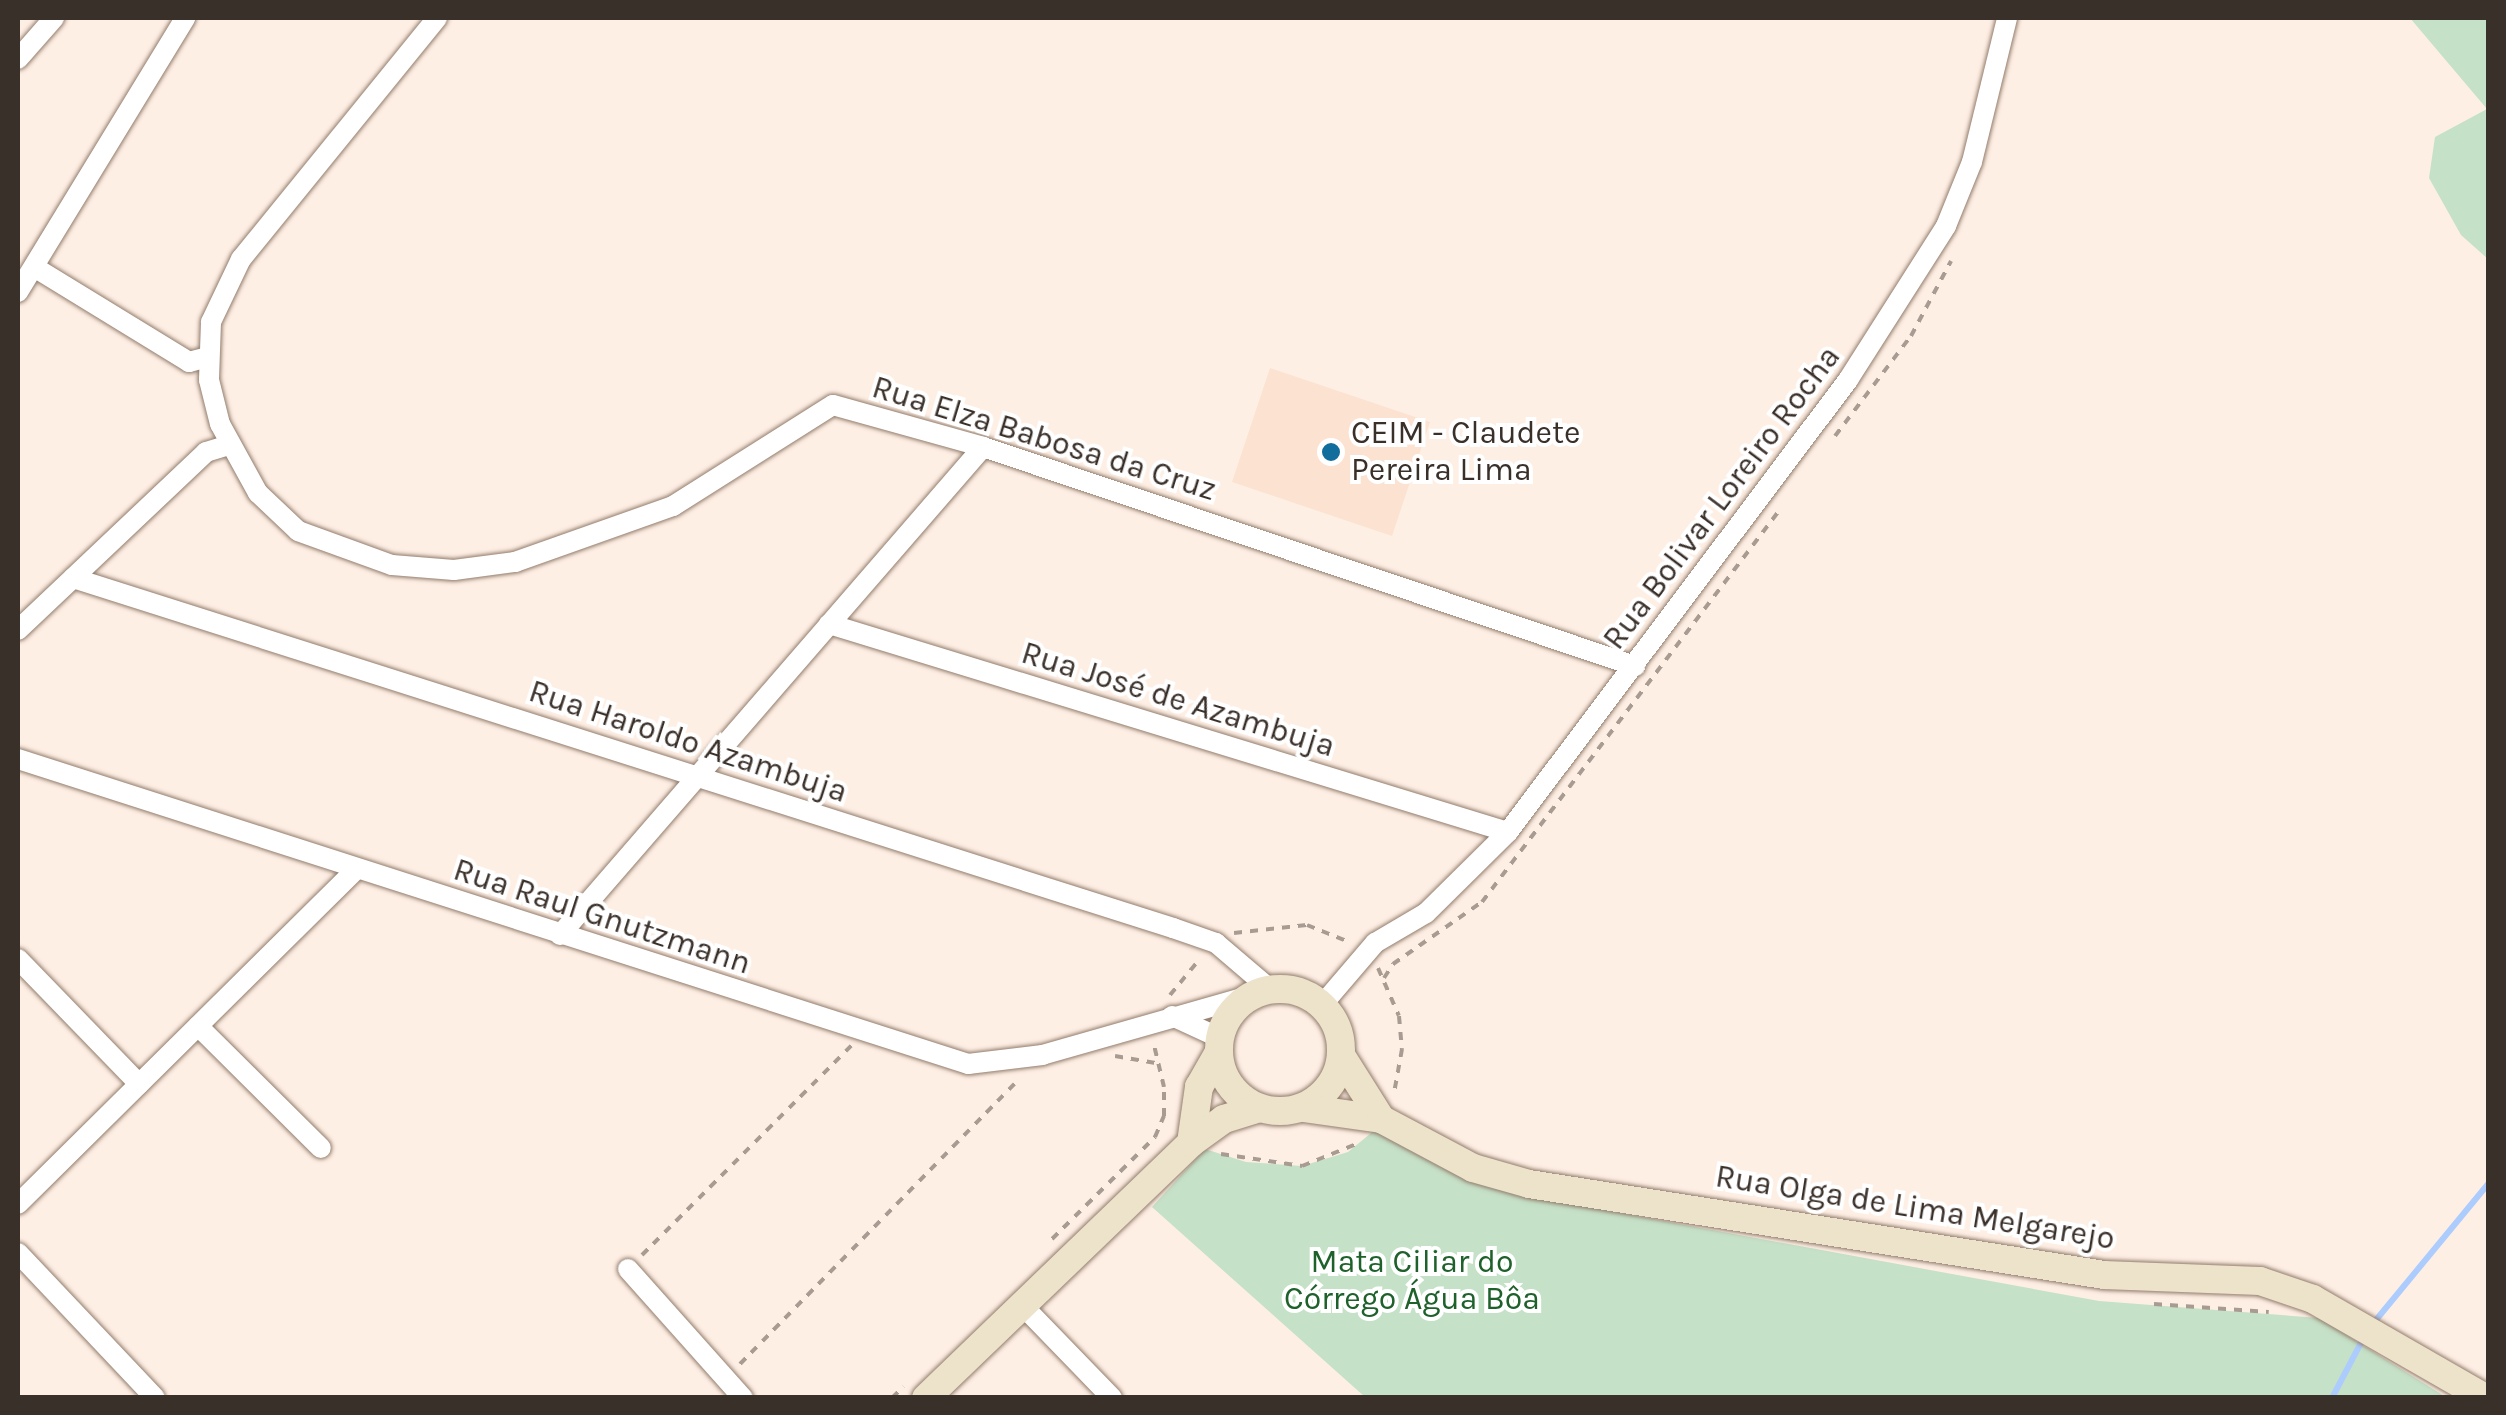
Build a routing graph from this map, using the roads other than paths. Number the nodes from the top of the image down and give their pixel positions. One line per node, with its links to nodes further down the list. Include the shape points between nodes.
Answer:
1 (54, 18): 5 (street)
2 (185, 18): 6 (street)
3 (437, 18): 8 (street, Rua Elza Babosa da Cruz, via 231,273 211,322)
4 (2007, 18): 14 (street, Rua Bolivar Loreiro Rocha, via 1972,162 1946,226 1848,380)
5 (18, 60)
6 (34, 266): 7 (street); 8 (street, via 189,362)
7 (18, 292)
8 (208, 357): 9 (street, Rua Elza Babosa da Cruz)
9 (228, 445): 10 (street, Rua Elza Babosa da Cruz, via 258,492 298,531 368,559 454,570 515,562 648,516 832,405); 11 (street, via 206,452)
10 (983, 447): 12 (street); 14 (street, Rua Elza Babosa da Cruz)
11 (73, 578): 13 (street); 16 (street, Rua Haroldo Azambuja)
12 (829, 624): 16 (street); 17 (street, Rua José de Azambuja)
13 (18, 630)
14 (1635, 666): 17 (street, Rua Bolivar Loreiro Rocha)
15 (18, 760): 18 (street, Rua Raul Gnutzmann)
16 (701, 778): 19 (street); 21 (street, Rua Haroldo Azambuja, via 1216,943)
17 (1508, 832): 22 (street, Rua Bolivar Loreiro Rocha, via 1426,913 1375,944)
18 (356, 870): 19 (street, Rua Raul Gnutzmann); 24 (street)
19 (560, 935): 23 (street, Rua Raul Gnutzmann, via 968,1064 1042,1055)
20 (18, 959): 27 (street)
21 (1264, 991): 22 (street, via 1298,991); 23 (street, Rua Raul Gnutzmann); 25 (street, via 1233,1010)
22 (1322, 1005): 26 (street, via 1341,1038)
23 (1164, 1018): 25 (street)
24 (198, 1026): 27 (street); 32 (street)
25 (1219, 1045): 28 (street, via 1230,1086); 31 (street, via 1199,1087)
26 (1342, 1057): 29 (street, via 1330,1088); 30 (street, Rua Olga de Lima Melgarejo)
27 (138, 1084): 33 (street)
28 (1259, 1108): 29 (street); 31 (street, via 1224,1119)
29 (1304, 1108): 30 (street, Rua Olga de Lima Melgarejo)
30 (1383, 1120): 41 (street, Rua Olga de Lima Melgarejo, via 1473,1168 1528,1184 2104,1275 2260,1281 2313,1299)
31 (1191, 1143): 36 (street)
32 (321, 1148)
33 (18, 1204)
34 (18, 1253): 38 (street)
35 (628, 1270): 39 (street)
36 (1023, 1306): 37 (street); 40 (street)
37 (916, 1391)
38 (155, 1398)
39 (742, 1398)
40 (1112, 1398)
41 (2485, 1398)

